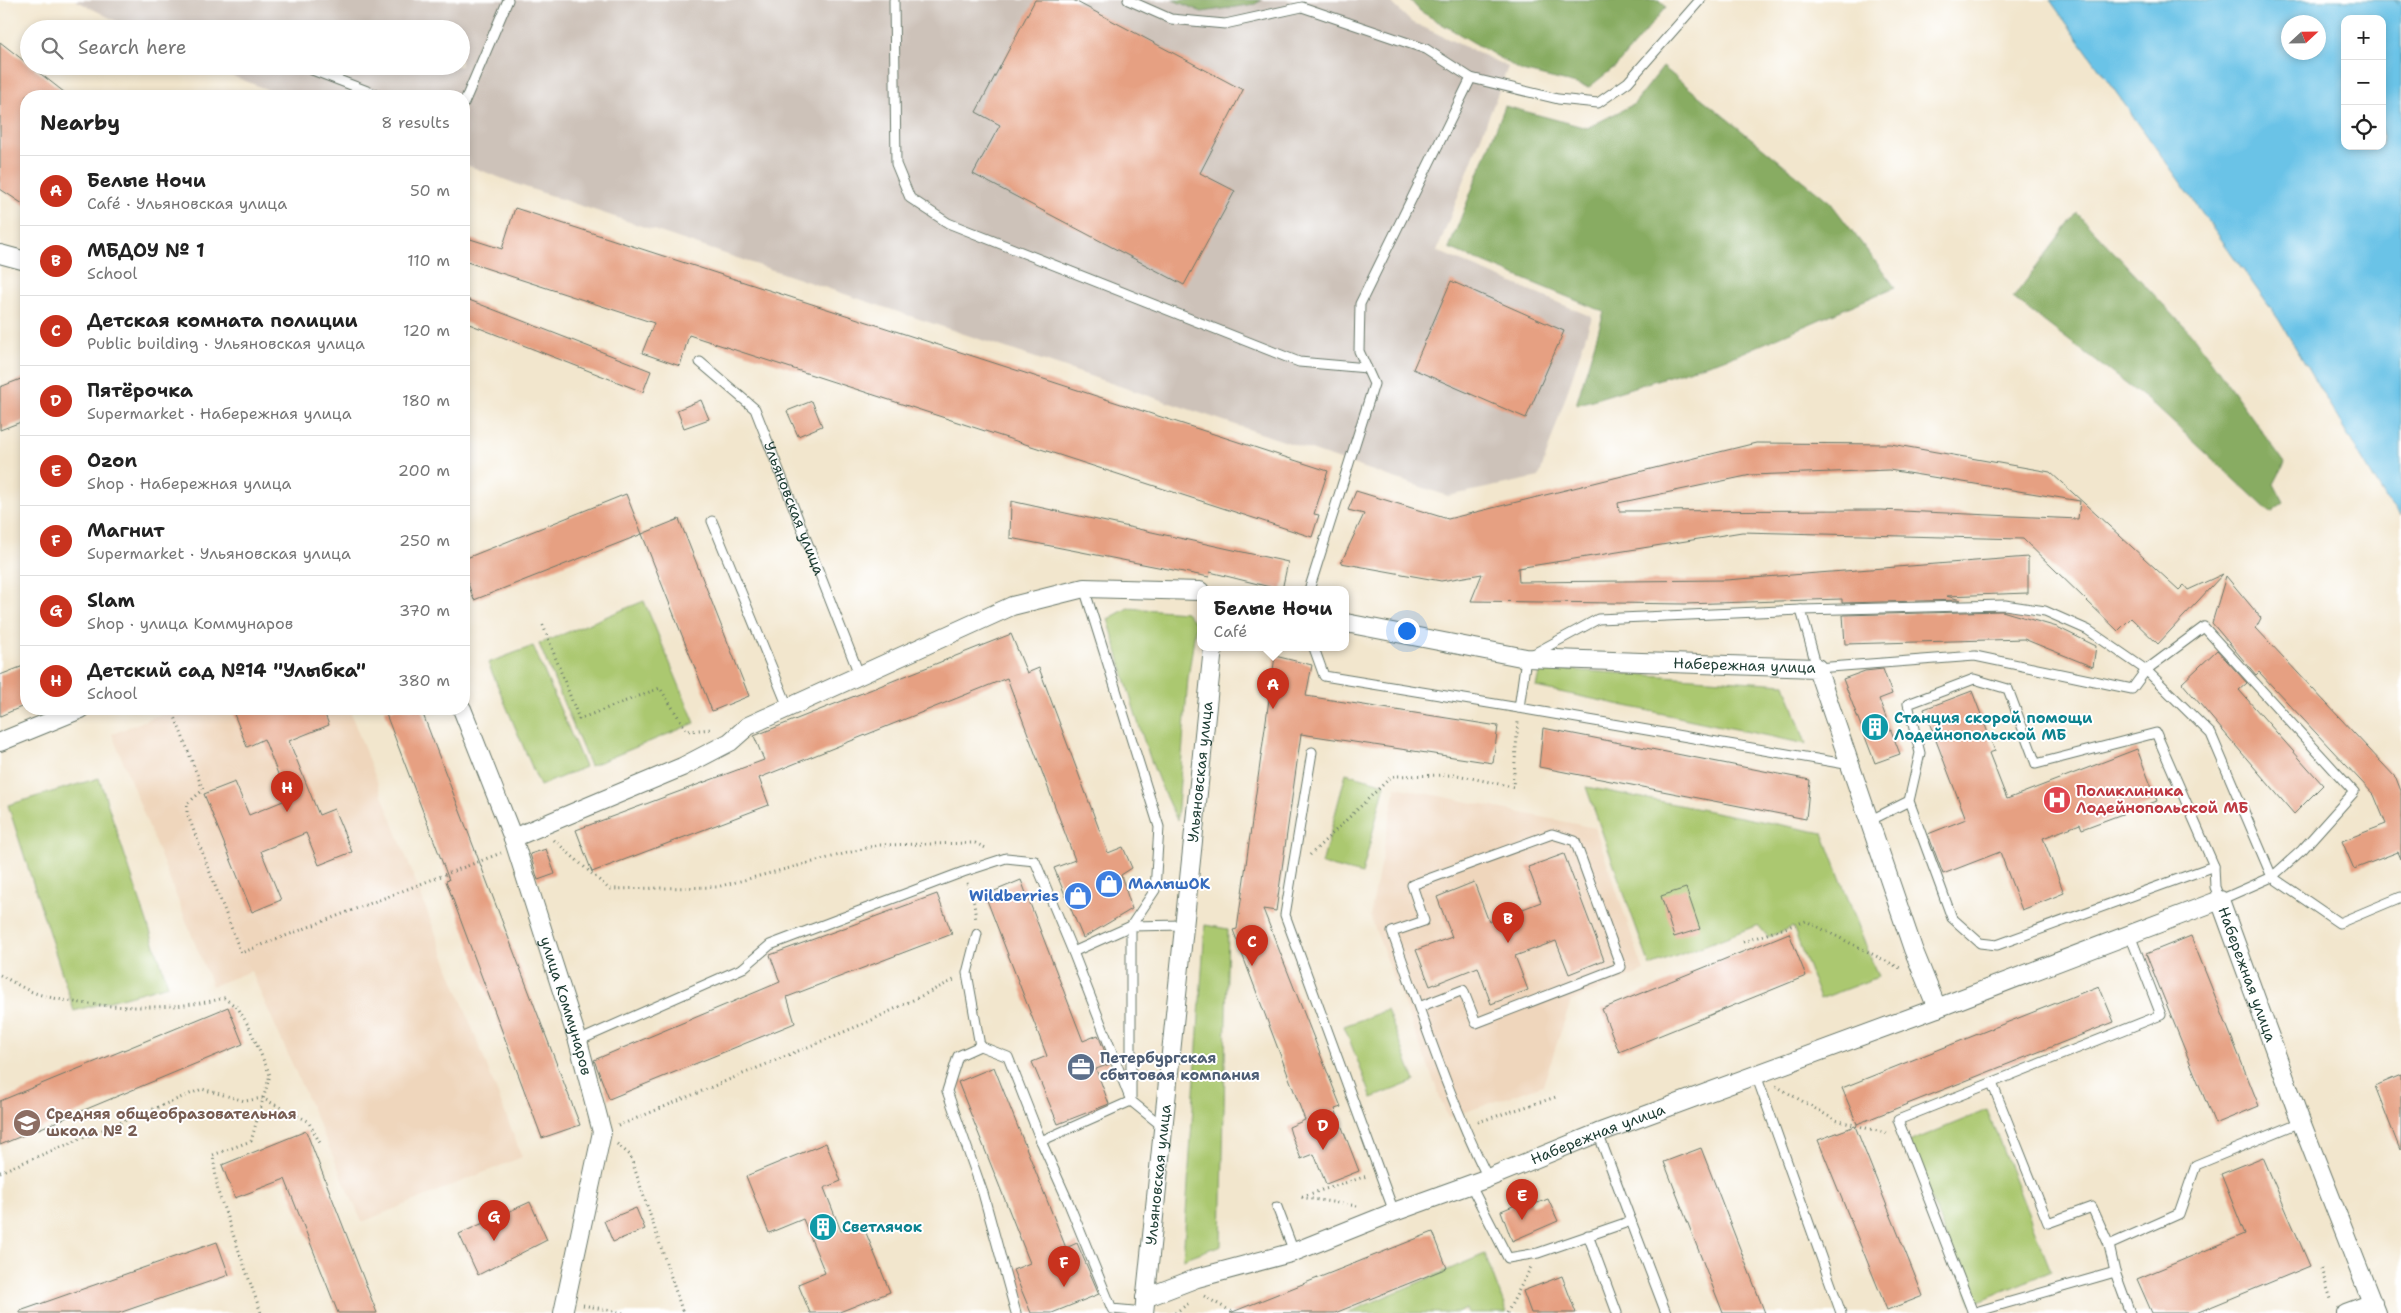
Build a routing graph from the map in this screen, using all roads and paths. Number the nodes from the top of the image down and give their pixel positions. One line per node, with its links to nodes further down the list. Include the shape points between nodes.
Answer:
1 (508, 0): 8 (lane)
2 (894, 0): 12 (lane, via 896,164 910,198 948,223 1299,362)
3 (1128, 0): 6 (lane, via 1171,18 1224,24 1302,7 1426,49)
4 (1700, 0): 6 (lane, via 1628,82 1598,103 1558,99)
5 (325, 75): 7 (lane)
6 (1471, 78): 12 (lane, via 1360,304 1359,351)
7 (364, 90)
8 (469, 90)
9 (0, 254): 10 (street)
10 (20, 259)
11 (700, 362): 25 (lane, Ульяновская улица, via 755,409)
12 (1366, 368): 14 (lane, via 1374,384)
13 (712, 521): 26 (lane)
14 (1310, 586)
15 (1084, 588): 16 (street); 25 (street, via 1012,606); 47 (lane, via 1158,827 1155,890)
16 (1197, 591)
17 (1801, 610): 22 (lane, via 1598,619); 23 (lane); 24 (lane, via 2005,605 2045,611 2088,630)
18 (1349, 624): 22 (street, Набережная улица)
19 (543, 625): 31 (path, via 579,719 660,688 687,731)
20 (1213, 651): 46 (street, Ульяновская улица)
21 (1315, 651): 27 (lane, via 1324,676)
22 (1526, 658): 23 (street, Набережная улица); 27 (lane)
23 (1817, 668): 24 (lane, via 1974,656 2132,689); 34 (street, Набережная улица)
24 (2146, 670): 43 (lane, via 2211,734); 43 (lane, via 2204,627 2354,792 2302,850)
25 (859, 674): 26 (street)
26 (788, 708): 31 (street)
27 (1519, 708): 34 (lane); 41 (path, via 1513,787 1457,775 1392,776)
28 (66, 715): 32 (street)
29 (174, 715): 38 (path, via 203,790 187,804 186,813 241,953)
30 (464, 715): 38 (street, улица Коммунаров)
31 (748, 726): 38 (street, via 730,742 682,767)
32 (0, 742)
33 (1312, 752): 41 (lane)
34 (1851, 765): 36 (street, Набережная улица)
35 (1909, 801): 36 (lane); 40 (lane, via 1952,918 1980,944 1997,945); 40 (lane, via 1920,753 1908,704 1974,679 2008,689 2036,764 2156,733)
36 (1869, 821): 54 (street, Набережная улица)
37 (548, 835): 39 (path, via 609,889 717,887 878,845 975,844)
38 (515, 843): 57 (street, улица Коммунаров)
39 (1006, 858): 42 (lane); 51 (lane, via 1035,861)
40 (2214, 866): 45 (lane, via 2215,887)
41 (1294, 871): 73 (lane, via 1285,915)
42 (963, 872): 48 (path, via 974,903); 57 (lane, via 770,945 743,968)
43 (2272, 877): 44 (lane, via 2340,923); 45 (lane)
44 (2401, 897)
45 (2220, 900): 49 (street, Набережная улица); 64 (street, Набережная улица)
46 (1184, 925): 47 (lane); 65 (street, Ульяновская улица)
47 (1131, 926): 51 (lane); 63 (lane)
48 (977, 934): 52 (lane)
49 (2130, 935): 56 (street, Набережная улица); 60 (lane, via 2161,1015)
50 (1743, 942): 54 (path, via 1806,921)
51 (1073, 952): 63 (lane)
52 (967, 973): 58 (lane); 67 (path, via 870,1021)
53 (0, 975): 62 (path, via 36,994 97,1007 202,1004 224,998 242,1014 270,1075)
54 (1924, 979): 56 (street, Набережная улица)
55 (1418, 1007): 55 (lane, via 1463,990 1476,1023 1621,967 1575,842 1552,834 1412,885 1424,920 1392,932); 66 (lane)
56 (1937, 1008): 59 (street, Набережная улица)
57 (578, 1040): 67 (street, улица Коммунаров)
58 (980, 1046): 70 (lane, via 1008,1057); 93 (lane, via 958,1056 947,1091 983,1193)
59 (1756, 1075): 68 (street, Набережная улица); 69 (path, via 1835,1120); 98 (lane)
60 (1992, 1083): 69 (lane, via 1898,1120); 80 (lane, via 2048,1223 2092,1207)
61 (1556, 1097): 66 (path)
62 (262, 1098): 71 (path, via 308,1121); 72 (path, via 246,1101 202,1089); 90 (path, via 251,1141 213,1155 218,1192)
63 (1131, 1102): 65 (lane); 70 (lane)
64 (2301, 1122): 80 (lane, via 2196,1165 2179,1214); 87 (street, Набережная улица)
65 (1162, 1126): 88 (street, Ульяновская улица)
66 (1463, 1126): 74 (lane)
67 (602, 1132): 86 (street, улица Коммунаров); 92 (path, via 630,1155)
68 (1598, 1133): 74 (street, Набережная улица); 78 (lane)
69 (1905, 1139): 99 (lane)
70 (1041, 1141): 88 (lane, via 1112,1309)
71 (321, 1145)
72 (0, 1172)
73 (1380, 1172): 77 (lane); 77 (path, via 1300,1197)
74 (1488, 1178): 75 (street, Набережная улица)
75 (1470, 1184): 77 (street, Набережная улица); 82 (lane, via 1508,1258)
76 (1277, 1206): 81 (lane)
77 (1394, 1212): 81 (street, Набережная улица)
78 (1631, 1221): 79 (lane); 97 (lane)
79 (1588, 1235): 82 (lane); 96 (lane)
80 (2109, 1245): 84 (lane)
81 (1294, 1252): 88 (street, Набережная улица, via 1197,1278)
82 (1538, 1254): 95 (path)
83 (2321, 1269): 89 (path)
84 (2115, 1272): 99 (lane); 100 (lane)
85 (1200, 1294): 94 (path)
86 (564, 1307): 91 (path)
87 (2374, 1308): 89 (street)
88 (1144, 1309)
89 (2340, 1309)
90 (261, 1313)
91 (623, 1313)
92 (683, 1313)
93 (1016, 1313)
94 (1234, 1313)
95 (1507, 1313)
96 (1617, 1313)
97 (1666, 1313)
98 (1841, 1313)
99 (1972, 1313)
100 (2130, 1313)

